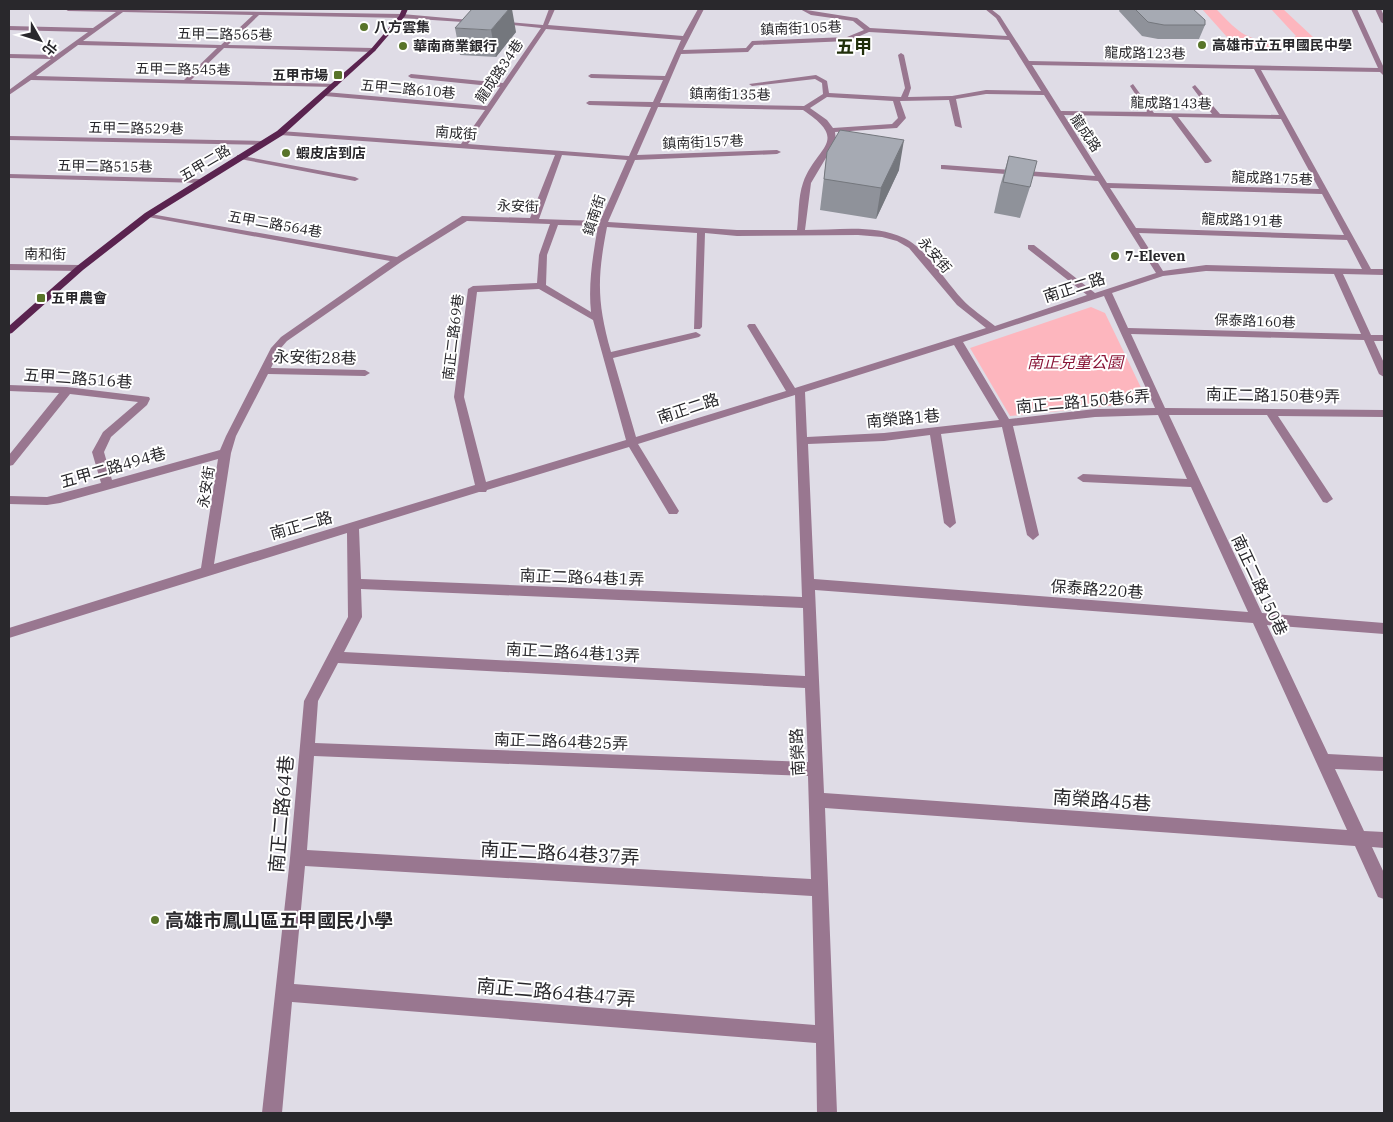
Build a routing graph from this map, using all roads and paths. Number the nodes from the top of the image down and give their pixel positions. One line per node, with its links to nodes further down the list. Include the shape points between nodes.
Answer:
1 (68, 9): 2 (street)
2 (122, 9): 9 (street); 14 (street)
3 (552, 9): 12 (street, 龍成路34巷)
4 (701, 9): 16 (street, 鎮南街)
5 (803, 9): 15 (street, via 856,19)
6 (988, 9): 17 (street, 龍成路, via 998,17)
7 (1354, 9): 27 (street)
8 (1378, 9): 11 (street)
9 (258, 12): 10 (street); 19 (street)
10 (404, 12): 12 (street); 20 (main road, 五甲二路)
11 (1384, 22)
12 (545, 26): 16 (street); 33 (street, 龍成路34巷)
13 (9, 28): 14 (street)
14 (95, 30): 18 (street)
15 (868, 30): 17 (street); 21 (street, 鎮南街105巷, via 848,39 752,43 748,50)
16 (685, 38): 21 (street, 鎮南街)
17 (1010, 38): 25 (street, 龍成路)
18 (77, 43): 19 (street, 五甲二路565巷); 24 (street)
19 (223, 46): 20 (street, 五甲二路565巷); 32 (street)
20 (373, 50): 35 (main road, 五甲二路)
21 (679, 52): 31 (street, 鎮南街)
22 (902, 55): 43 (street, via 908,88)
23 (9, 56): 24 (street)
24 (58, 57): 30 (street)
25 (1026, 63): 26 (street, 龍成路123巷); 39 (street, 龍成路)
26 (1256, 67): 27 (street, 龍成路123巷); 52 (street, 龍成路175巷)
27 (1383, 72)
28 (411, 76): 33 (street)
29 (591, 76): 31 (street)
30 (30, 78): 32 (street, 五甲二路545巷); 38 (street)
31 (667, 78): 45 (street, 鎮南街)
32 (186, 81): 35 (street, 五甲二路545巷)
33 (505, 84): 46 (street, 龍成路34巷)
34 (752, 84): 41 (street, via 816,77 826,82)
35 (335, 85): 40 (main road, 五甲二路)
36 (1133, 86): 49 (street)
37 (1195, 87): 51 (street)
38 (9, 93)
39 (1045, 93): 42 (street, via 986,92); 48 (street, 龍成路)
40 (325, 94): 46 (street, 五甲二路610巷); 55 (main road, 五甲二路)
41 (826, 95): 43 (street); 47 (street)
42 (952, 98): 43 (street); 53 (street)
43 (900, 99): 54 (street, via 902,118 894,126)
44 (589, 103): 45 (street, 鎮南街135巷)
45 (654, 106): 47 (street, 鎮南街135巷); 62 (street, 鎮南街)
46 (489, 108): 58 (street, 龍成路34巷)
47 (805, 108): 54 (street)
48 (1058, 114): 49 (street, 龍成路143巷); 68 (street, 龍成路)
49 (1152, 115): 50 (street, 龍成路143巷)
50 (1173, 115): 51 (street, 龍成路143巷); 63 (street)
51 (1218, 116): 52 (street, 龍成路143巷)
52 (1283, 117): 69 (street, 龍成路175巷)
53 (959, 126)
54 (832, 130): 76 (street, via 832,142 807,183)
55 (280, 133): 57 (main road, 五甲二路); 58 (street, 南成街)
56 (9, 138): 57 (street, 五甲二路529巷)
57 (263, 143): 61 (main road, 五甲二路)
58 (464, 145): 60 (street, 南成街)
59 (777, 152): 62 (street, 鎮南街157巷)
60 (559, 154): 62 (street, 南成街); 71 (street)
61 (240, 157): 66 (street); 67 (main road, 五甲二路)
62 (631, 158): 73 (street, 鎮南街)
63 (1208, 161)
64 (944, 167): 68 (street, 龍成路175巷)
65 (9, 176): 67 (street, 五甲二路515巷)
66 (355, 179)
67 (201, 181): 70 (main road, 五甲二路)
68 (1104, 182): 69 (street, 龍成路175巷); 74 (street, 龍成路)
69 (1324, 192): 77 (street)
70 (148, 215): 79 (street, 五甲二路564巷); 81 (main road, 五甲二路)
71 (534, 220): 72 (street, 永安街); 79 (street, 永安街, via 464,218)
72 (555, 221): 73 (street, 永安街); 86 (street, via 543,255)
73 (603, 224): 75 (street, 永安街); 88 (street, 鎮南街, via 594,293)
74 (1134, 230): 77 (street, 龍成路191巷); 85 (street, 龍成路)
75 (701, 231): 76 (street, 永安街); 96 (street, via 696,331)
76 (800, 232): 91 (street, 永安街, via 858,232 900,239 912,246 960,303)
77 (1349, 238): 83 (street)
78 (1030, 247): 87 (street)
79 (398, 260): 97 (street, 永安街, via 284,338)
80 (9, 267): 81 (street, 南和街)
81 (80, 268): 90 (main road, 五甲二路)
82 (1337, 271): 83 (street, 南正二路); 85 (street, 南正二路, via 1206,268); 93 (street)
83 (1368, 271): 84 (street, 南正二路)
84 (1384, 272)
85 (1161, 274): 87 (street, 南正二路)
86 (541, 286): 88 (street); 115 (street, 南正二路69巷, via 473,289 459,397)
87 (1101, 295): 91 (street, 南正二路); 92 (street, 南正二路150巷)
88 (596, 319): 96 (street, 鎮南街)
89 (752, 326): 102 (street)
90 (9, 330)
91 (994, 330): 95 (street, 南正二路)
92 (1124, 331): 93 (street, 保泰路160巷); 103 (street, 南正二路150巷)
93 (1368, 338): 94 (street, 保泰路160巷); 99 (street)
94 (1384, 338)
95 (957, 341): 102 (street, 南正二路); 106 (street)
96 (608, 356): 109 (street, 鎮南街)
97 (264, 371): 98 (street, 永安街28巷); 110 (street, 永安街)
98 (365, 373)
99 (1384, 374)
100 (9, 388): 101 (street, 五甲二路516巷)
101 (67, 390): 111 (street); 114 (street, 五甲二路516巷, via 145,399 107,435 98,452)
102 (796, 391): 108 (street, 南榮路); 109 (street, 南正二路)
103 (1161, 411): 104 (street, 南正二路150巷9弄); 106 (street, 南正二路150巷6弄, via 1095,413); 113 (street, 南正二路150巷)
104 (1269, 411): 105 (street, 南正二路150巷9弄); 116 (street)
105 (1384, 413)
106 (1007, 424): 107 (street, 南榮路1巷); 121 (street)
107 (935, 431): 108 (street, 南榮路1巷); 119 (street)
108 (802, 441): 124 (street, 南榮路)
109 (632, 443): 115 (street, 南正二路); 118 (street, 鎮南街)
110 (225, 453): 114 (street, 五甲二路494巷); 122 (street, 永安街)
111 (9, 462)
112 (1083, 478): 113 (street)
113 (1195, 483): 126 (street, 南正二路150巷)
114 (108, 486): 117 (street, 五甲二路494巷, via 47,502)
115 (482, 489): 120 (street, 南正二路)
116 (1327, 499)
117 (9, 500)
118 (673, 511)
119 (950, 523)
120 (353, 528): 122 (street, 南正二路); 123 (street, 南正二路64巷)
121 (1033, 535)
122 (207, 569): 128 (street, 南正二路)
123 (354, 584): 125 (street, 南正二路64巷1弄); 129 (street, 南正二路64巷, via 355,617)
124 (808, 584): 125 (street, 南榮路); 126 (street, 保泰路220巷)
125 (808, 603): 130 (street, 南榮路)
126 (1258, 619): 127 (street, 保泰路220巷); 132 (street, 南正二路150巷)
127 (1384, 628)
128 (9, 633)
129 (334, 658): 130 (street, 南正二路64巷13弄); 131 (street, 南正二路64巷, via 311,701)
130 (811, 682): 134 (street, 南榮路)
131 (307, 748): 134 (street, 南正二路64巷25弄); 138 (street, 南正二路64巷)
132 (1324, 762): 133 (street); 136 (street, 南正二路150巷)
133 (1384, 764)
134 (814, 769): 135 (street, 南榮路)
135 (817, 800): 136 (street, 南榮路45巷); 139 (street, 南榮路)
136 (1360, 838): 137 (street, 南榮路45巷); 140 (street, 南正二路150巷)
137 (1384, 840)
138 (298, 858): 139 (street, 南正二路64巷37弄); 141 (street, 南正二路64巷)
139 (819, 888): 142 (street, 南榮路)
140 (1384, 891)
141 (284, 992): 142 (street, 南正二路64巷47弄); 143 (street, 南正二路64巷)
142 (824, 1035): 144 (street, 南榮路)
143 (272, 1113)
144 (827, 1113)

